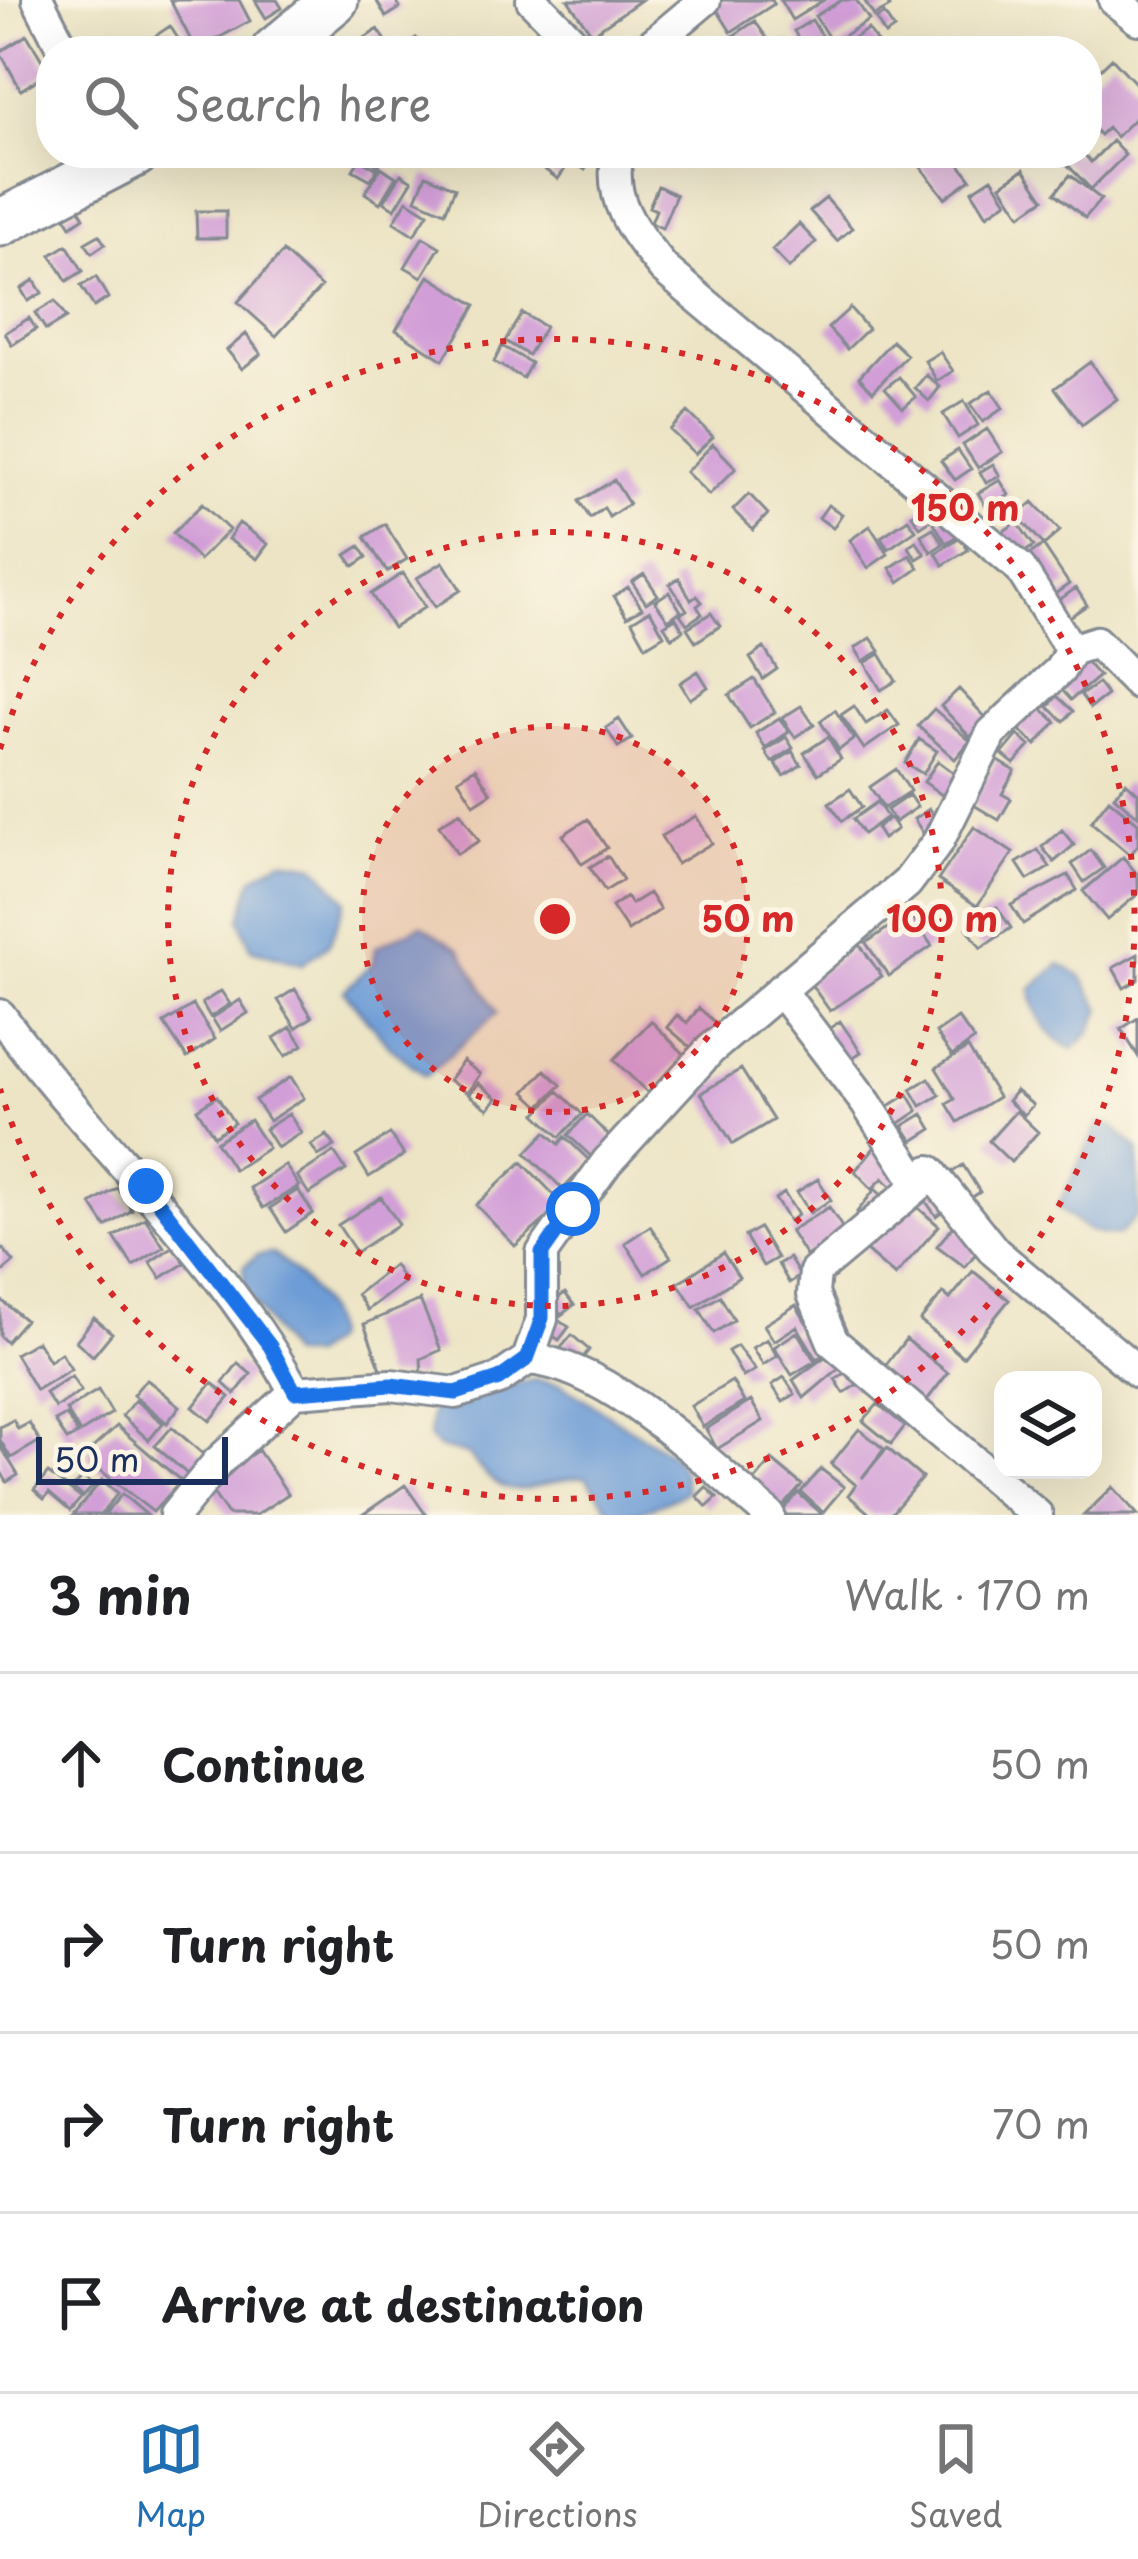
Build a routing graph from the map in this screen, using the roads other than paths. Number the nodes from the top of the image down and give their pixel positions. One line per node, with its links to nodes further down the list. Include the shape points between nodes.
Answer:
1 (38, 0): 7 (street)
2 (335, 0): 8 (street)
3 (532, 0): 9 (street)
4 (705, 0): 10 (street)
5 (1114, 0): 6 (street)
6 (1138, 19)
7 (56, 36)
8 (292, 36)
9 (567, 36)
10 (662, 36)
11 (100, 168): 13 (street)
12 (614, 168): 14 (street, via 624,211 664,269 1020,568)
13 (0, 223)
14 (1071, 650): 15 (street, via 1096,642); 16 (street, via 992,733 938,842 907,884)
15 (1138, 684)
16 (780, 990): 18 (street); 19 (street, via 663,1097 562,1223 542,1253 542,1318)
17 (0, 1016): 21 (street, via 54,1090 146,1186 270,1346)
18 (919, 1185): 20 (street, via 930,1171 995,1252); 24 (street, via 814,1272 812,1294 833,1342)
19 (527, 1359): 21 (street, via 456,1393 391,1385); 23 (street, via 554,1361 605,1388)
20 (1138, 1372)
21 (295, 1392): 22 (street, via 218,1462)
22 (176, 1515)
23 (769, 1515)
24 (1037, 1515)

